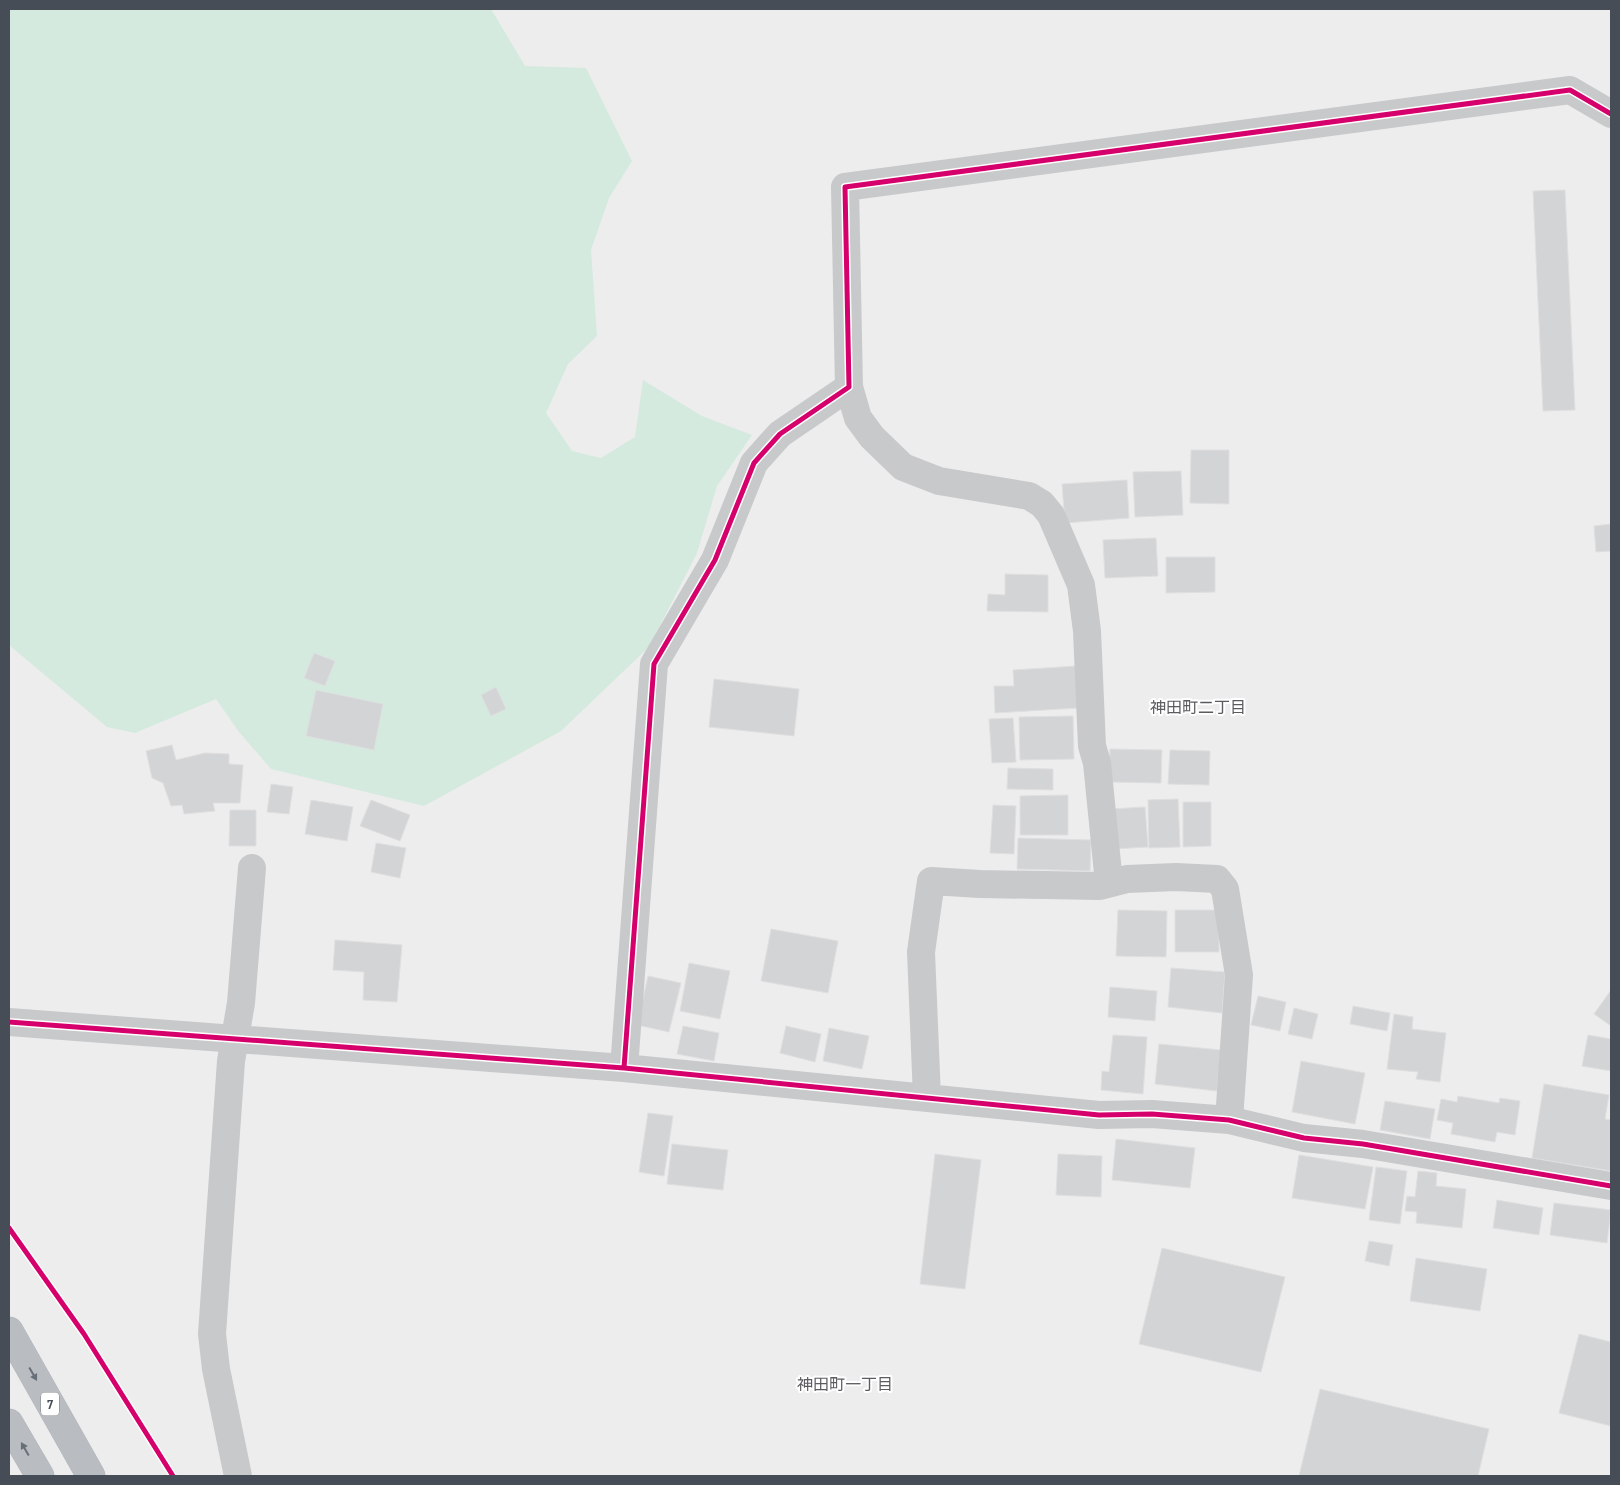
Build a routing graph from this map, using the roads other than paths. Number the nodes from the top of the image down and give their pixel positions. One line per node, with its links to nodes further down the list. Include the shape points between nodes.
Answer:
1 (1611, 114): 2 (street, via 1570,90 845,187)
2 (849, 388): 4 (street, via 858,418 903,468 939,481 1030,496 1051,515 1081,585 1087,631 1092,746 1097,763); 7 (street, via 780,434 754,463 715,560 654,664)
3 (252, 868): 6 (street, via 241,1002)
4 (1109, 883): 8 (street, via 1100,886 932,881 922,952); 9 (street, via 1176,877 1217,879 1226,889 1239,975)
5 (9, 1022): 6 (street)
6 (234, 1040): 7 (street); 15 (street, via 212,1334)
7 (624, 1068): 8 (street)
8 (927, 1098): 9 (street, via 1099,1115 1152,1114)
9 (1229, 1120): 10 (street, via 1304,1138 1363,1144)
10 (1611, 1186)
11 (9, 1331): 14 (highway, 7, one-way to 14)
12 (9, 1423): 13 (highway, one-way to 12)
13 (40, 1476)
14 (91, 1476)
15 (238, 1476)

